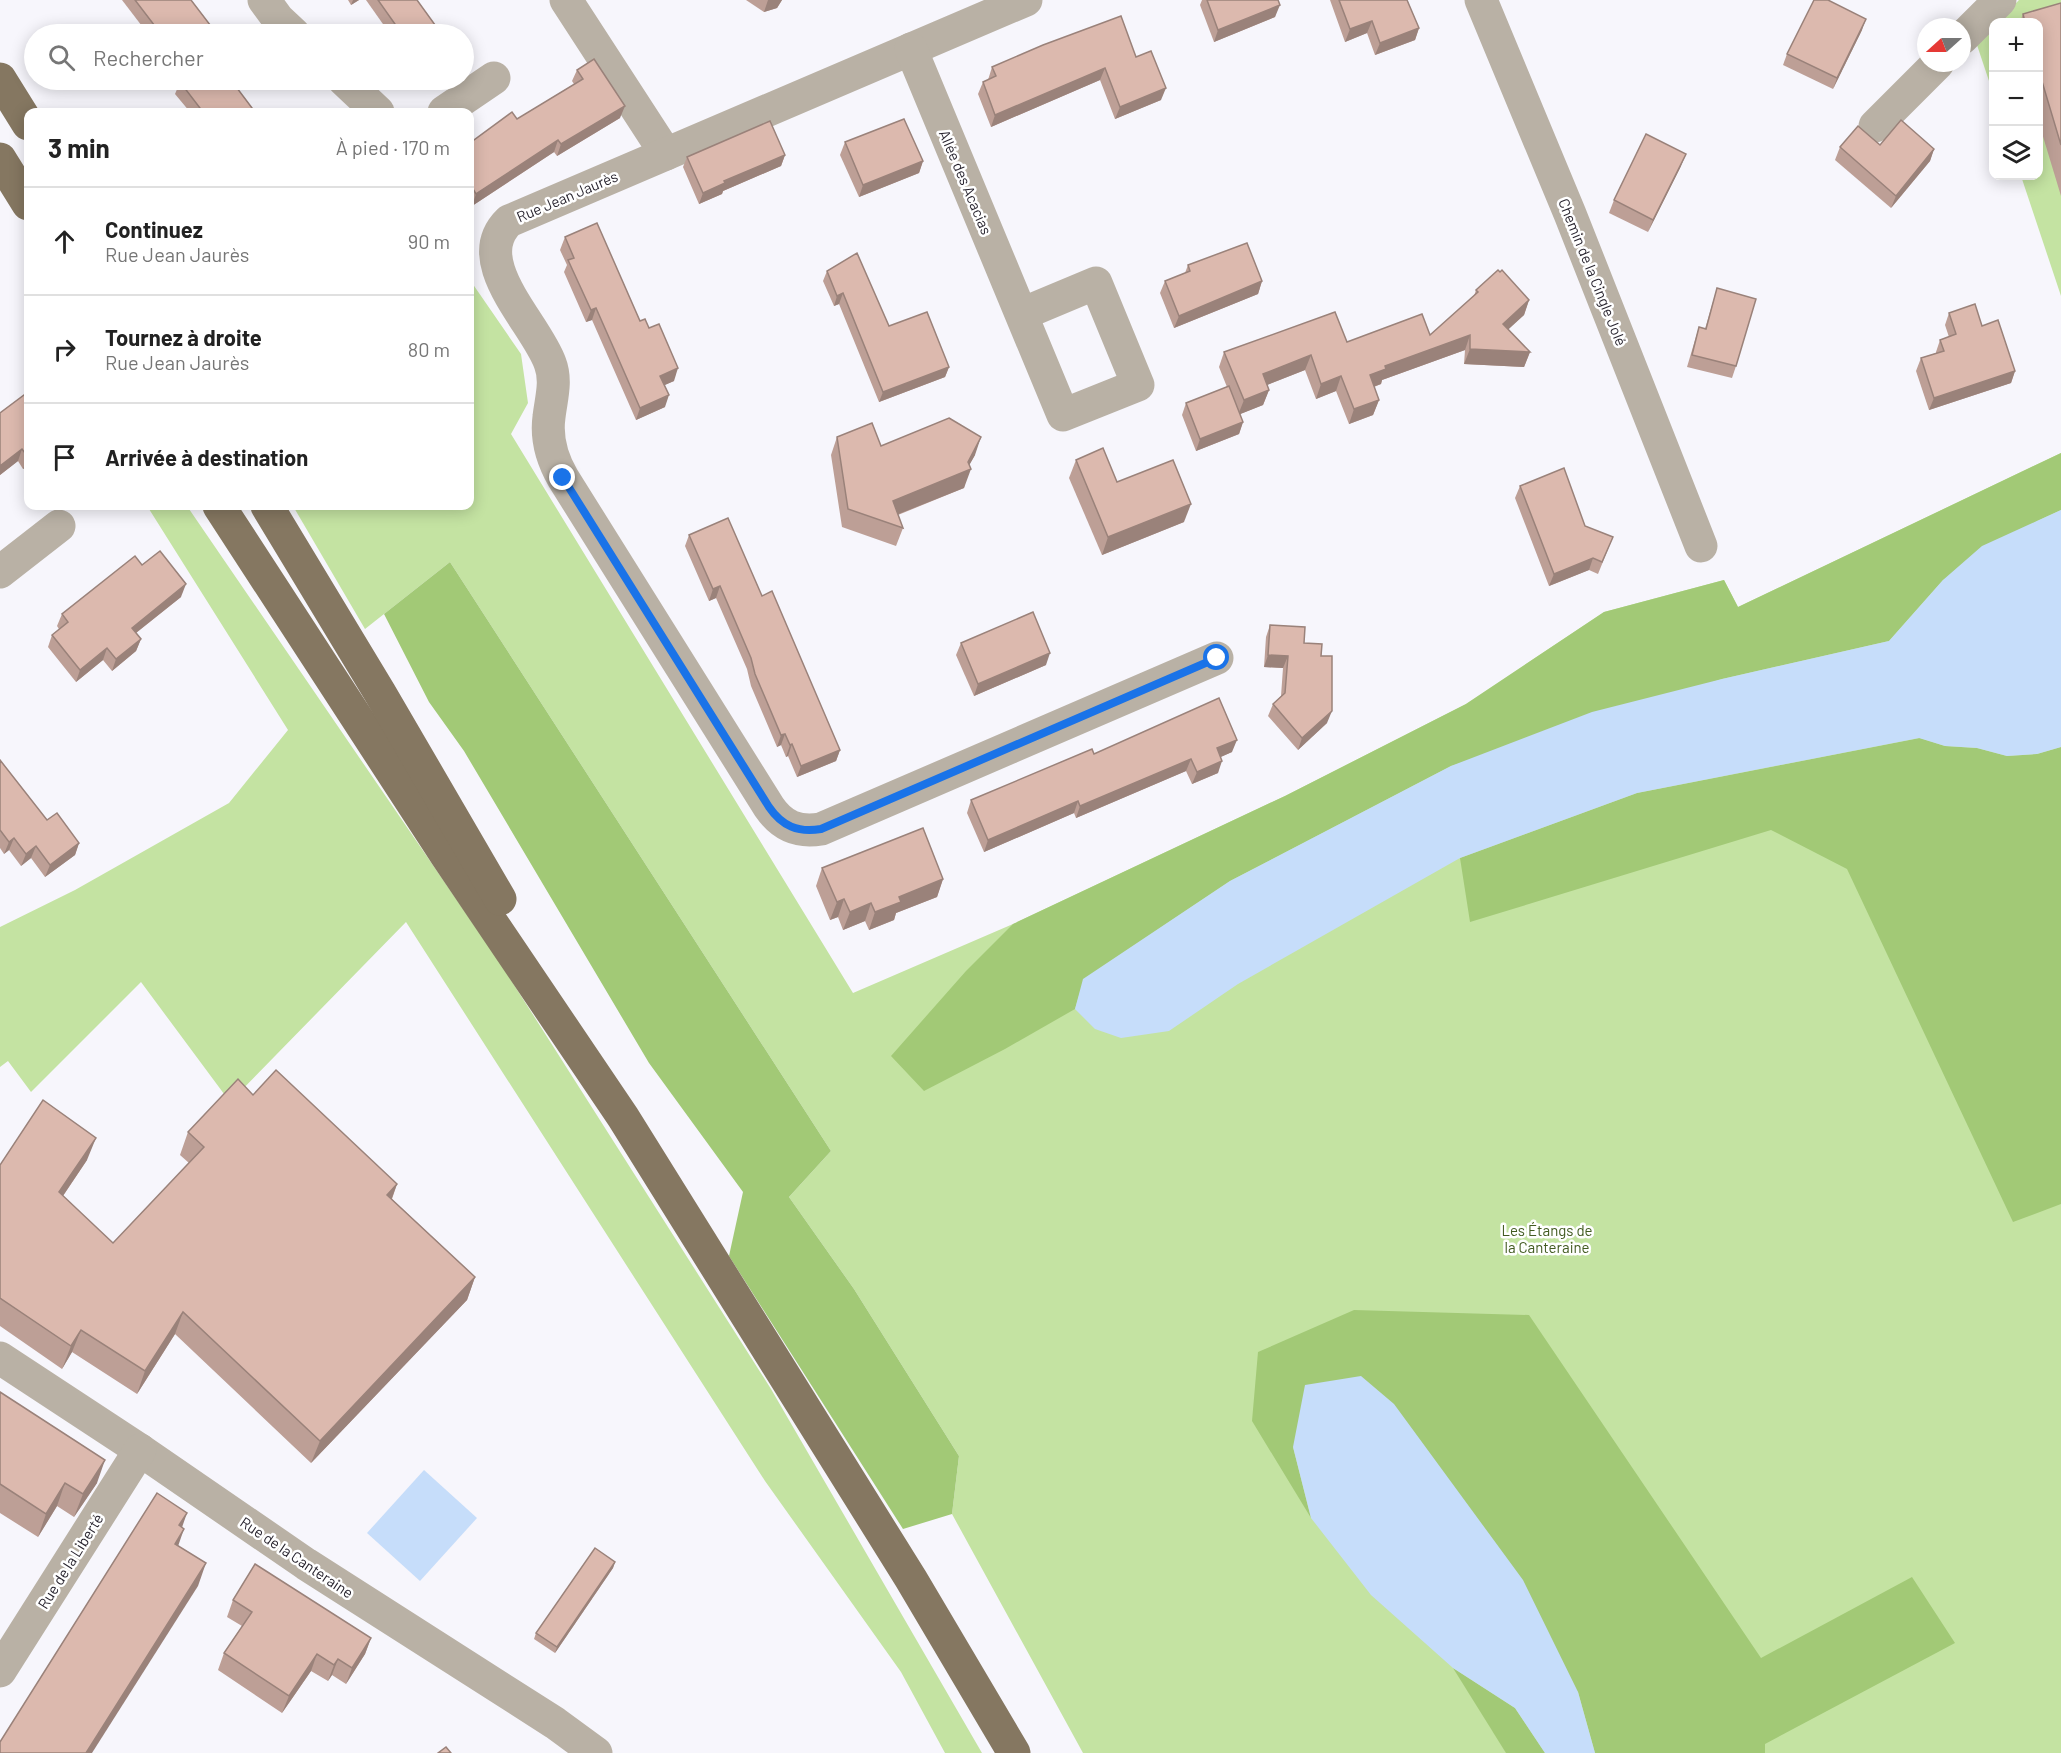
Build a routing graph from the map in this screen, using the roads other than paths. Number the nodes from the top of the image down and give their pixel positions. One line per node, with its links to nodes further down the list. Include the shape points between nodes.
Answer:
1 (264, 0): 6 (street)
2 (566, 0): 17 (street)
3 (1026, 0): 8 (street, Rue Jean Jaurès)
4 (1481, 0): 24 (street, Chemin de la Cingle Jolé)
5 (2000, 0): 7 (street)
6 (283, 24)
7 (1971, 29)
8 (911, 49): 17 (street, Rue Jean Jaurès); 20 (street, Allée des Acacias)
9 (1929, 72): 16 (street)
10 (494, 78): 14 (street)
11 (0, 79): 15 (main road)
12 (355, 90): 13 (street)
13 (374, 108)
14 (450, 108)
15 (24, 118)
16 (1875, 126)
17 (666, 154): 26 (street, Rue Jean Jaurès, via 509,221 496,240 496,263 550,362 554,391 549,441 556,467 781,821 804,831 821,829)
18 (0, 159): 19 (main road)
19 (24, 198)
20 (1022, 314)
21 (222, 510): 27 (main road, via 446,855)
22 (269, 510): 27 (main road, via 460,830)
23 (59, 526): 25 (street)
24 (1701, 546)
25 (0, 572)
26 (1217, 658)
27 (623, 1117): 32 (main road, via 916,1587)
28 (0, 1358): 29 (street, Rue de la Canteraine)
29 (140, 1450): 30 (street, Rue de la Liberté); 31 (street, Rue de la Canteraine, via 306,1564)
30 (0, 1671)
31 (596, 1753)
32 (1014, 1753)

